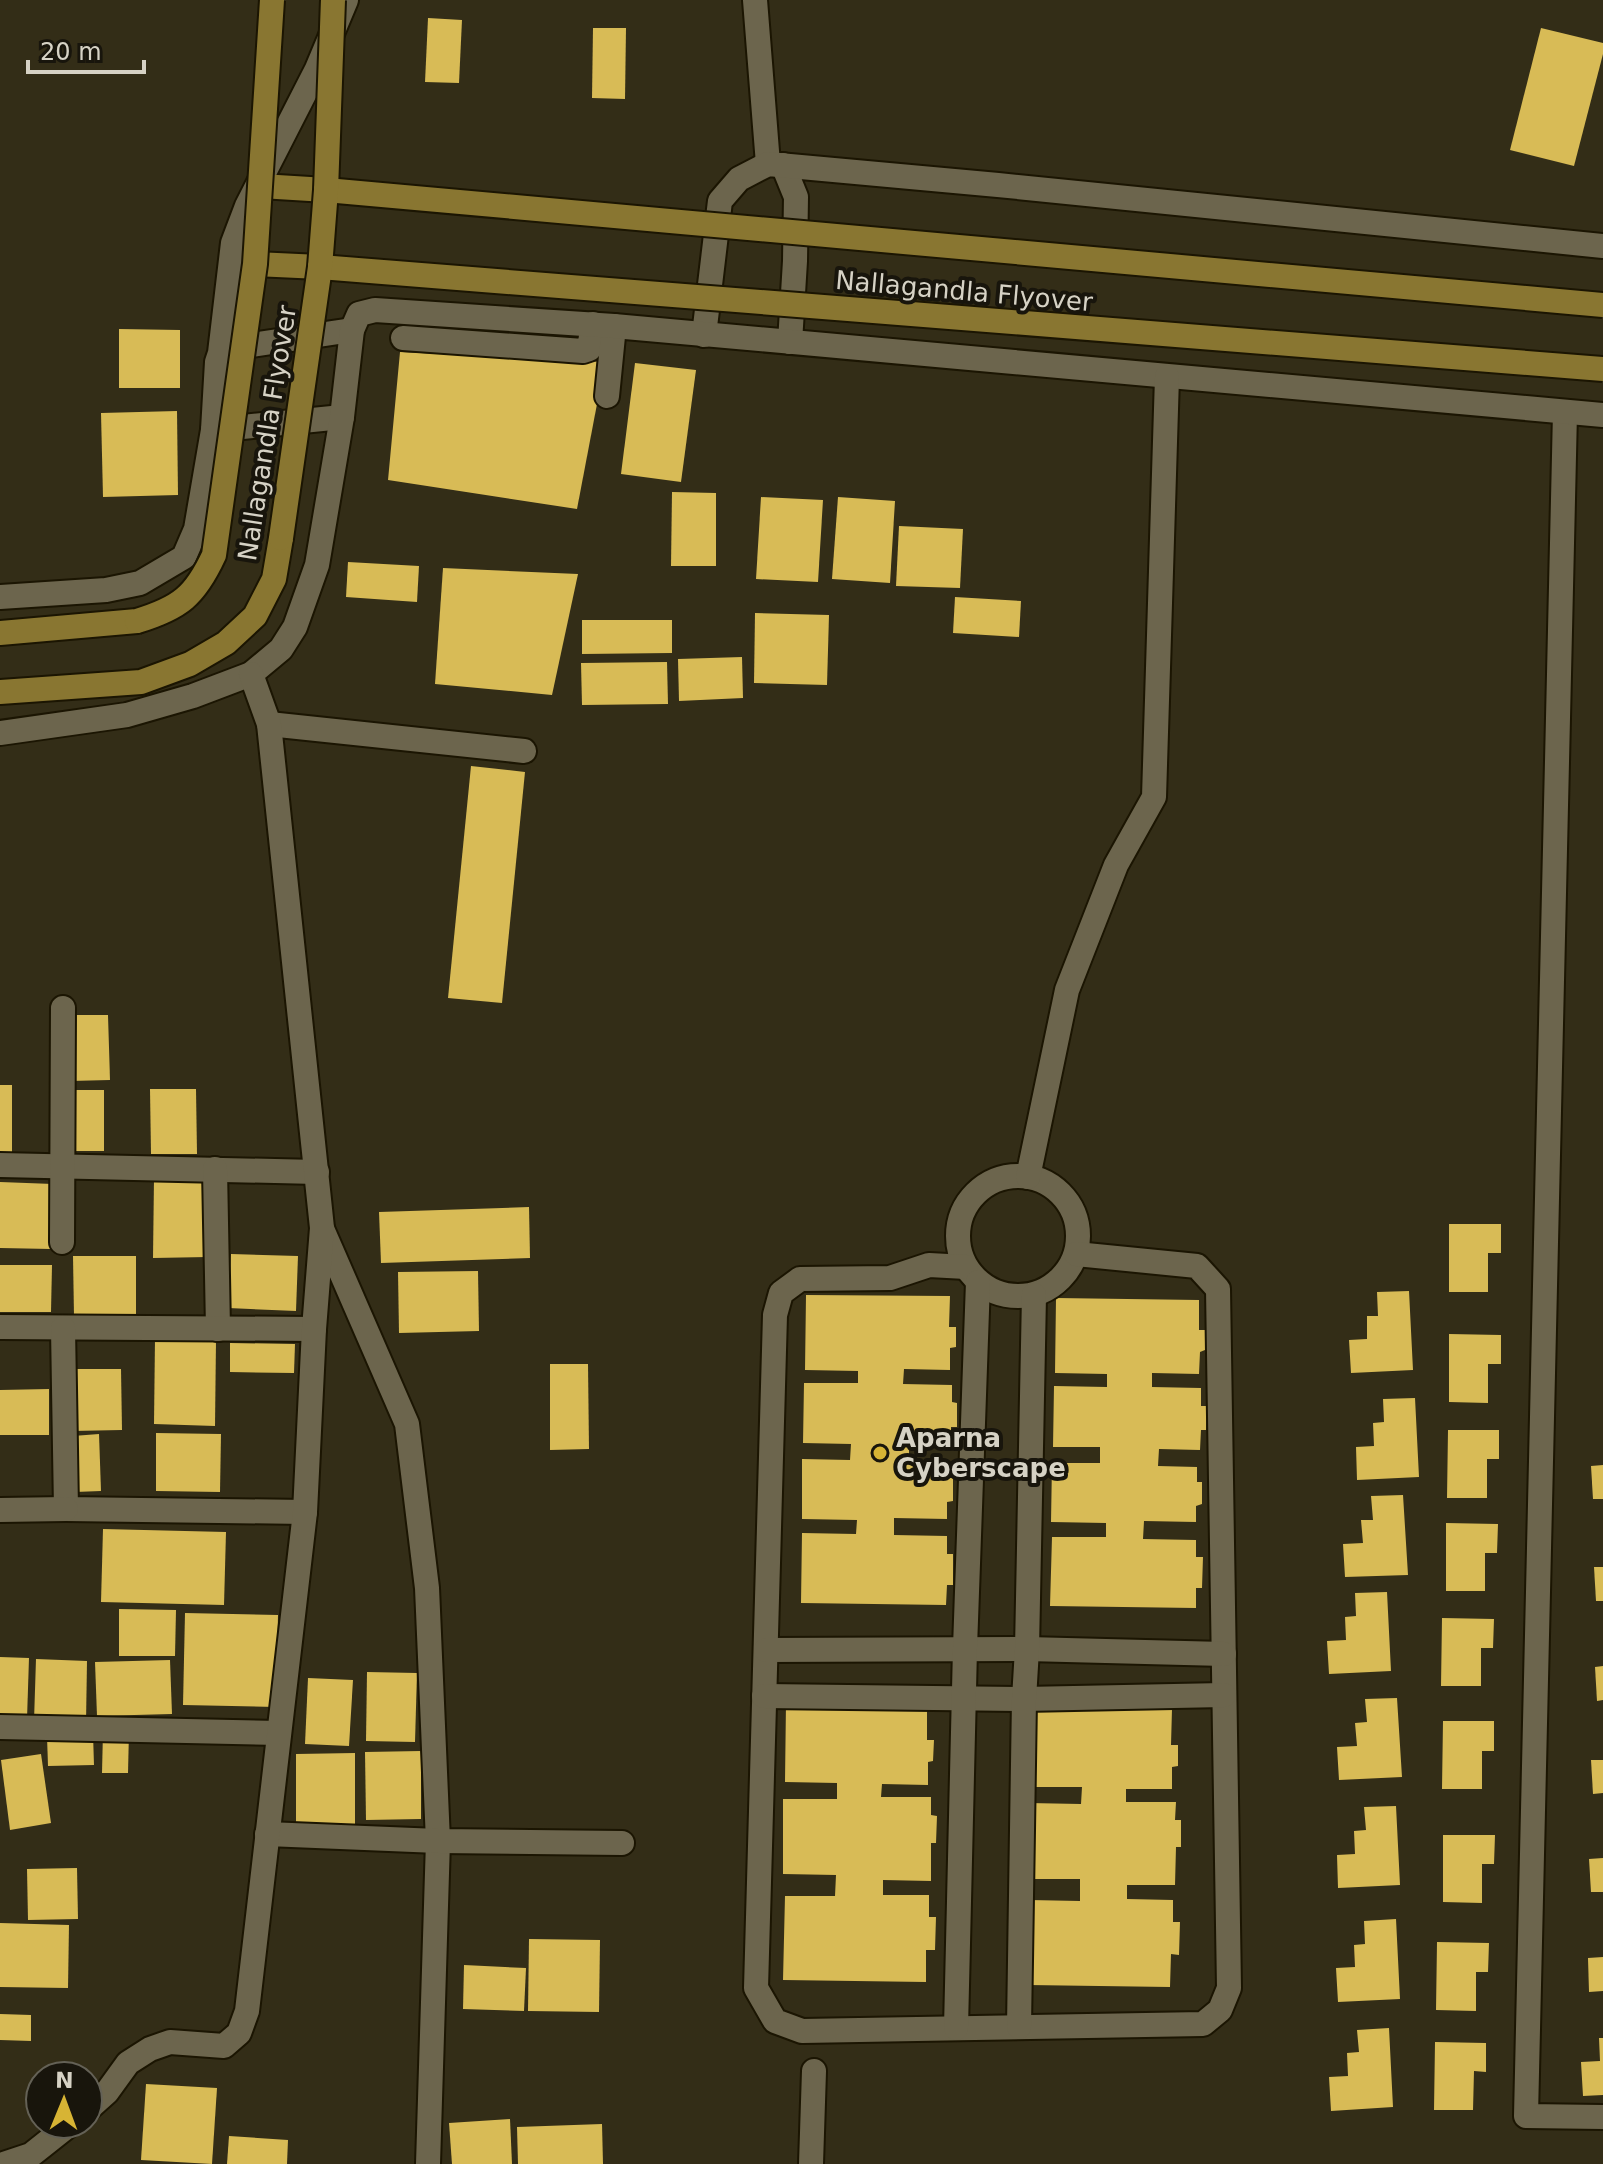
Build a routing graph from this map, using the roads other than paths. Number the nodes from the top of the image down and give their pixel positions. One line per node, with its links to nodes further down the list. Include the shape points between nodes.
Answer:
1 (272, 0): 6 (main road, Nallagandla Flyover, bridge)
2 (333, 0): 7 (main road, Nallagandla Flyover, bridge)
3 (346, 0): 17 (street, via 233,243)
4 (755, 0): 5 (street)
5 (776, 165): 8 (street); 14 (street, via 739,179 720,201); 16 (street, via 796,197)
6 (261, 186): 7 (main road, Nallagandla Flyover); 9 (main road, Nallagandla Flyover, bridge)
7 (326, 190): 10 (main road, Nallagandla Flyover, bridge); 11 (main road, Nallagandla Flyover, bridge)
8 (1603, 246)
9 (255, 264): 10 (main road, Nallagandla Flyover); 26 (main road, Nallagandla Flyover, bridge, via 219,529 203,579 163,613 137,621)
10 (320, 267): 18 (main road, Nallagandla Flyover, bridge); 28 (main road, Nallagandla Flyover, bridge, via 274,579 255,616 226,643 190,664 141,682)
11 (1603, 305)
12 (603, 325): 13 (street, via 375,310 359,314); 14 (street); 15 (street, via 583,351); 20 (street)
13 (352, 330): 17 (street); 23 (street)
14 (704, 335): 16 (street)
15 (403, 338)
16 (790, 342): 19 (street)
17 (220, 353): 24 (street)
18 (1603, 369)
19 (1167, 377): 21 (street); 37 (street, via 1154,797 1116,865 1067,990)
20 (607, 396)
21 (1565, 412): 22 (street); 67 (street, via 1526,2116)
22 (1603, 415)
23 (342, 417): 24 (street); 27 (street, via 307,596 281,649)
24 (213, 430): 25 (street, via 196,529 184,557 140,583)
25 (0, 597)
26 (0, 633)
27 (251, 674): 29 (street); 30 (street, via 127,715)
28 (0, 692)
29 (269, 724): 31 (street); 36 (street)
30 (0, 733)
31 (524, 751)
32 (63, 1008): 34 (street)
33 (0, 1165): 34 (street)
34 (61, 1165): 35 (street); 39 (street)
35 (215, 1169): 36 (street); 45 (street)
36 (317, 1172): 38 (street)
37 (1028, 1177): 40 (street, via 1064,1196 1075,1214); 41 (street, via 989,1183 963,1211 959,1249)
38 (322, 1228): 46 (street); 61 (street, via 407,1424 427,1588)
39 (62, 1242)
40 (1076, 1254): 42 (street, via 1052,1287); 53 (street, via 1197,1266 1218,1289)
41 (972, 1275): 42 (street, via 995,1293); 50 (street); 52 (street, via 929,1265 890,1278 800,1279 781,1293 775,1315)
42 (1034, 1295): 51 (street)
43 (0, 1327): 44 (street)
44 (63, 1328): 45 (street); 47 (street)
45 (218, 1329): 46 (street)
46 (314, 1329): 49 (street)
47 (66, 1509): 48 (street); 49 (street)
48 (0, 1510)
49 (305, 1512): 59 (street)
50 (965, 1648): 51 (street); 52 (street); 56 (street)
51 (1027, 1649): 53 (street); 57 (street)
52 (766, 1650): 55 (street)
53 (1224, 1654): 54 (street)
54 (1224, 1695): 57 (street); 63 (street, via 1229,1988 1220,2010 1203,2024)
55 (764, 1696): 56 (street); 64 (street, via 756,1988 775,2021 802,2031)
56 (963, 1698): 57 (street); 64 (street)
57 (1024, 1699): 63 (street)
58 (0, 1727): 59 (street)
59 (279, 1733): 60 (street)
60 (267, 1834): 61 (street); 66 (street, via 247,2011 239,2033 224,2046 170,2042 150,2049 128,2063)
61 (438, 1841): 62 (street); 70 (street)
62 (622, 1843)
63 (1019, 2027): 64 (street)
64 (956, 2028)
65 (814, 2071): 71 (street)
66 (104, 2095)
67 (1603, 2117)
68 (50, 2140): 69 (street, via 31,2155)
69 (4, 2164)
70 (428, 2164)
71 (811, 2164)

